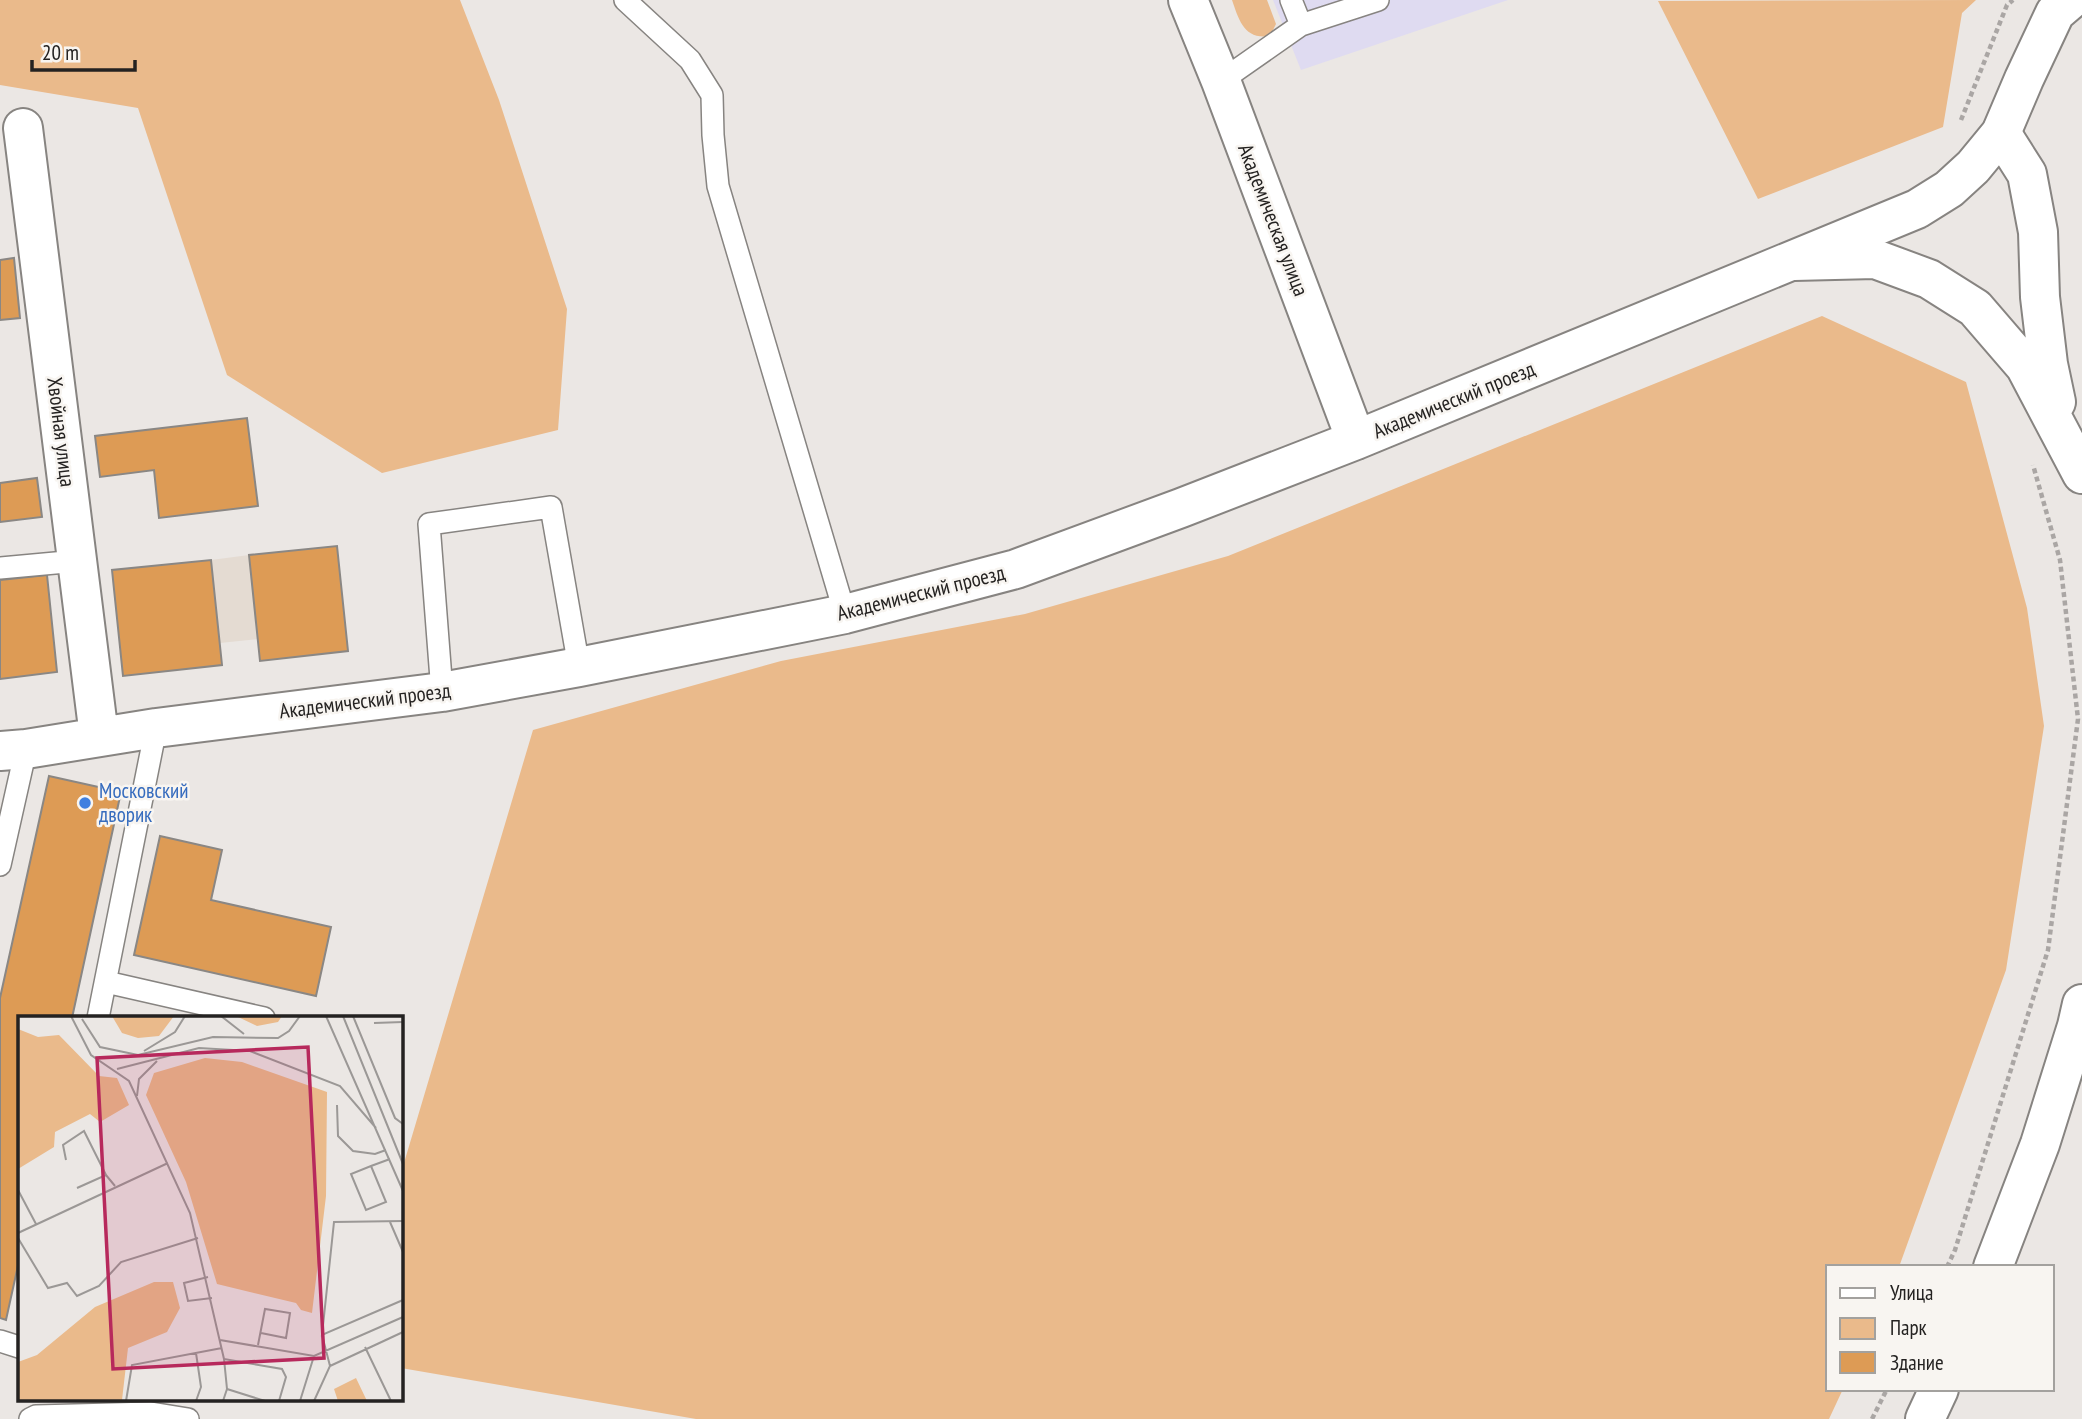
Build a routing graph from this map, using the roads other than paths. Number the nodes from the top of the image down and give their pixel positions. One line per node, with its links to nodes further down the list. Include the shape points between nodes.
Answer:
1 (625, 0): 17 (lane, via 690,60 712,95 718,186)
2 (1188, 0): 7 (street, Академическая улица)
3 (1291, 0): 6 (lane)
4 (1378, 0): 6 (lane)
5 (2070, 0): 9 (street, Академический проезд, via 2055,13)
6 (1301, 25): 7 (lane)
7 (1221, 81): 11 (street, Академическая улица)
8 (11, 126): 15 (street, Хвойная улица)
9 (2001, 133): 10 (street, Академический проезд, via 1949,189 1917,209); 12 (street, via 2027,174 2038,232 2048,364)
10 (1794, 261): 11 (street, Академический проезд); 12 (street, via 1875,259 1929,279 1975,308 2025,366)
11 (1356, 440): 17 (street, Академический проезд, via 1016,569)
12 (2047, 446): 13 (street); 14 (street)
13 (2082, 474)
14 (2082, 498)
15 (77, 561): 16 (lane); 21 (street, Хвойная улица)
16 (0, 568)
17 (845, 614): 18 (street, Академический проезд)
18 (579, 667): 19 (street, Академический проезд); 19 (lane, via 551,507 429,524)
19 (442, 691): 20 (street, Академический проезд)
20 (156, 728): 21 (street, Академический проезд); 24 (lane)
21 (99, 736): 22 (street, Академический проезд)
22 (13, 750): 23 (lane)
23 (0, 865)
24 (106, 982): 26 (lane); 27 (lane)
25 (2082, 1004): 29 (street, via 2040,1144)
26 (185, 1010): 28 (lane)
27 (98, 1016)
28 (244, 1016)
29 (1994, 1265)
30 (0, 1341): 31 (lane)
31 (18, 1347)
32 (1938, 1391): 36 (street)
33 (34, 1414): 34 (lane)
34 (152, 1416): 35 (lane)
35 (188, 1419)
36 (1925, 1419)

